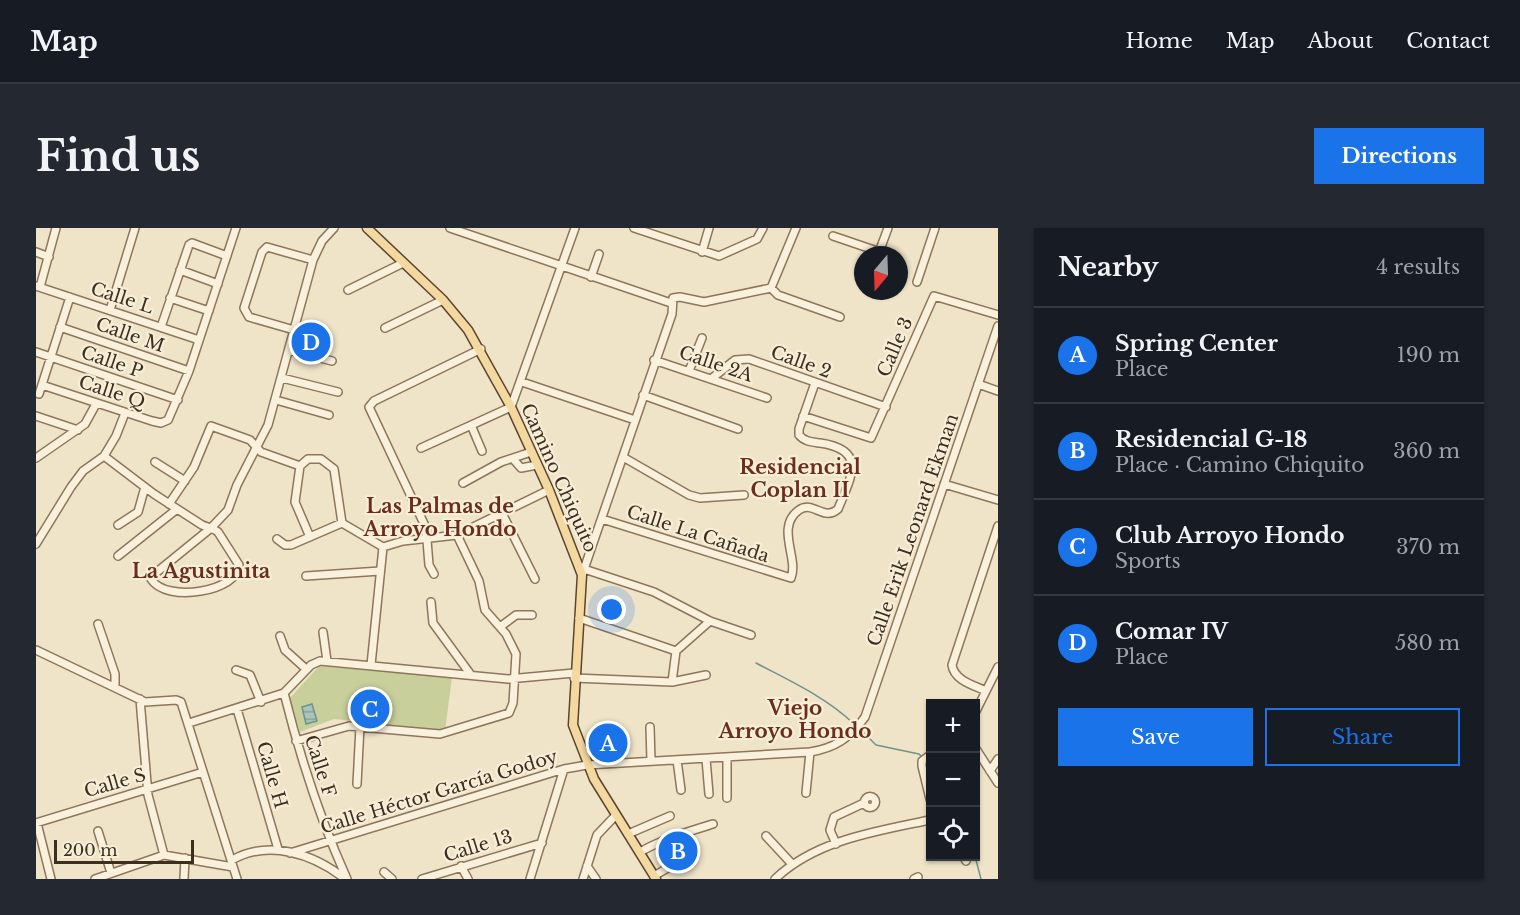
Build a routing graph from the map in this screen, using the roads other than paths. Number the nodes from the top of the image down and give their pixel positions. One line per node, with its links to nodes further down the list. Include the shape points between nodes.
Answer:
1 (56, 228): 21 (street)
2 (135, 228): 36 (street)
3 (235, 228): 20 (street)
4 (334, 228): 22 (street)
5 (367, 228): 23 (main road, Camino Chiquito)
6 (450, 228): 24 (street)
7 (574, 228): 24 (street)
8 (634, 228): 18 (street)
9 (709, 228): 18 (street)
10 (764, 228): 18 (street, via 758,239 723,255)
11 (794, 228): 30 (street)
12 (888, 228): 16 (street)
13 (935, 228): 27 (street)
14 (833, 236): 15 (street)
15 (860, 246)
16 (882, 246)
17 (36, 252): 21 (street)
18 (702, 252)
19 (599, 254): 26 (street)
20 (227, 256): 25 (street, via 190,243); 28 (street)
21 (49, 257): 29 (street)
22 (313, 260): 44 (street); 44 (street, via 267,247 244,308 249,317)
23 (403, 263): 31 (street); 34 (main road, Camino Chiquito)
24 (561, 267): 26 (street); 58 (street)
25 (180, 270): 28 (street); 33 (street)
26 (591, 277): 35 (street)
27 (916, 282)
28 (218, 284): 37 (street)
29 (38, 287): 32 (street, Calle L)
30 (771, 288): 35 (street, via 704,302 675,297); 39 (street, via 778,295)
31 (348, 290)
32 (70, 297): 36 (street, Calle L); 41 (street)
33 (170, 298): 37 (street); 42 (street)
34 (443, 300): 43 (street); 47 (main road, Camino Chiquito)
35 (671, 303): 52 (street, via 672,314)
36 (110, 310): 42 (street, Calle L)
37 (209, 311): 46 (street)
38 (998, 315): 71 (street, Calle 3, via 934,296)
39 (840, 317)
40 (998, 326): 50 (street, Calle Erik Leonard Ekman)
41 (60, 327): 51 (street); 54 (street, Calle M)
42 (161, 327): 46 (street, Calle L)
43 (385, 328)
44 (294, 330): 48 (street)
45 (702, 338): 55 (street)
46 (199, 340): 54 (street)
47 (481, 349): 70 (main road, Camino Chiquito); 108 (street, via 369,407)
48 (289, 350): 53 (street); 56 (street)
49 (36, 351): 51 (street, Calle P)
50 (994, 351): 60 (street, Calle Erik Leonard Ekman)
51 (51, 357): 61 (street); 67 (street, Calle P)
52 (654, 360): 55 (street, Calle 2A); 65 (street)
53 (332, 361)
54 (189, 370): 67 (street)
55 (689, 371): 57 (street, Calle 2A)
56 (282, 378): 63 (street); 68 (street)
57 (711, 379): 59 (street, Calle 2, via 742,358); 66 (street, Calle 2A)
58 (522, 382): 70 (street); 76 (street)
59 (815, 383): 71 (street, Calle 2); 75 (street)
60 (978, 384): 62 (street); 93 (street, Calle Erik Leonard Ekman)
61 (42, 385): 64 (street); 69 (street, Calle Q)
62 (998, 391)
63 (338, 392)
64 (39, 394)
65 (643, 395): 76 (street); 78 (street)
66 (768, 398)
67 (178, 400): 72 (street, Calle Q, via 171,416 161,423)
68 (276, 400): 73 (street); 80 (street)
69 (96, 404): 72 (street, Calle Q); 79 (street, via 90,419)
70 (511, 407): 77 (street); 83 (main road, Camino Chiquito)
71 (886, 407): 75 (street, Calle 3, via 871,438)
72 (125, 412): 84 (street)
73 (329, 415)
74 (36, 416): 79 (street)
75 (803, 416): 101 (street, Calle La Cañada, via 799,429 802,439 840,450 852,459 854,466 838,508 832,513 804,507 793,515 788,547 791,578)
76 (635, 420): 86 (street)
77 (471, 425): 81 (street); 82 (street)
78 (738, 429)
79 (78, 430): 85 (street)
80 (256, 445): 90 (street, via 261,452); 91 (street, via 209,427); 105 (street, via 228,510)
81 (421, 448)
82 (482, 452)
83 (531, 452): 87 (street); 89 (main road, Camino Chiquito)
84 (104, 456): 94 (street); 111 (street, via 83,471)
85 (36, 458)
86 (623, 458): 96 (street, via 689,495); 101 (street)
87 (514, 460): 89 (street, via 521,468); 92 (street, via 501,462)
88 (155, 462): 91 (street)
89 (537, 465): 95 (main road, Camino Chiquito)
90 (300, 466): 102 (street, via 311,458 332,466); 107 (street, via 295,502)
91 (185, 481): 98 (street)
92 (463, 483)
93 (944, 484): 97 (street); 152 (street, Calle Erik Leonard Ekman, via 865,717)
94 (145, 487): 98 (street); 103 (street, via 138,512)
95 (549, 490): 100 (street); 115 (main road, Camino Chiquito)
96 (744, 495)
97 (998, 500)
98 (169, 504): 99 (street)
99 (177, 509): 105 (street); 114 (street)
100 (502, 513): 106 (street); 120 (street)
101 (602, 519): 113 (street)
102 (342, 523): 107 (street); 112 (street)
103 (118, 525)
104 (998, 526): 110 (street)
105 (211, 528): 105 (street, via 238,561 236,574 214,588 192,594 152,581 152,576)
106 (457, 534): 108 (street); 126 (street, via 479,581 485,610)
107 (310, 537): 109 (street, via 289,545)
108 (427, 537): 112 (street); 118 (street, via 429,565)
109 (277, 539)
110 (996, 540): 143 (street, via 952,665 961,679)
111 (36, 544)
112 (383, 547): 116 (street)
113 (590, 552): 115 (street); 117 (street)
114 (118, 556)
115 (578, 557): 117 (main road, Camino Chiquito)
116 (380, 571): 119 (street); 133 (street)
117 (583, 572): 123 (main road, Camino Chiquito); 124 (street, via 654,592)
118 (434, 574)
119 (306, 576)
120 (535, 579)
121 (431, 602): 137 (street, via 433,623)
122 (532, 615): 126 (street, via 516,615)
123 (579, 618): 131 (street); 139 (main road, Camino Chiquito)
124 (710, 621): 128 (street); 131 (street)
125 (98, 624): 142 (street, via 115,674)
126 (500, 627): 140 (street, via 516,654)
127 (323, 632): 132 (street)
128 (751, 635)
129 (280, 636): 135 (street, via 285,650)
130 (36, 650): 142 (street)
131 (676, 651): 141 (street)
132 (327, 661): 133 (street); 135 (street)
133 (370, 664): 137 (street)
134 (998, 667): 143 (street)
135 (306, 669): 144 (street)
136 (236, 670): 146 (street, via 250,675)
137 (471, 675): 140 (street)
138 (706, 675): 141 (street)
139 (574, 676): 140 (street); 141 (street); 161 (main road, Camino Chiquito, via 573,725)
140 (516, 679): 150 (street, via 509,713 451,732 432,734)
141 (672, 682)
142 (115, 687): 145 (street)
143 (986, 691): 147 (street)
144 (284, 693): 146 (street); 153 (street, Calle F)
145 (140, 699): 149 (street, via 147,703 181,702); 167 (street)
146 (261, 702): 148 (street)
147 (980, 702)
148 (237, 709): 149 (street); 184 (street, Calle H)
149 (189, 723): 164 (street)
150 (360, 726): 153 (street); 166 (street)
151 (650, 727): 160 (street)
152 (846, 738): 154 (street, Calle Héctor García Godoy, via 826,749)
153 (296, 741): 181 (street, Calle F)
154 (810, 752): 156 (street, Calle Héctor García Godoy); 169 (street)
155 (978, 753): 163 (street)
156 (727, 758): 157 (street, Calle Héctor García Godoy); 171 (street)
157 (706, 759): 159 (street, Calle Héctor García Godoy); 170 (street)
158 (998, 759): 163 (street)
159 (677, 760): 160 (street, Calle Héctor García Godoy); 168 (street)
160 (651, 761): 161 (street, Calle Héctor García Godoy)
161 (587, 765): 162 (street, Calle Héctor García Godoy); 173 (main road, Camino Chiquito)
162 (564, 769): 181 (street, Calle Héctor García Godoy); 182 (street)
163 (990, 771): 165 (street)
164 (203, 772): 167 (street, Calle S); 190 (street)
165 (998, 783)
166 (357, 784)
167 (147, 789): 176 (street, Calle S); 187 (street)
168 (681, 790)
169 (806, 793)
170 (709, 794)
171 (727, 798)
172 (864, 803): 183 (street, via 834,817 830,830)
173 (616, 815): 179 (main road, Camino Chiquito); 193 (street, via 597,835)
174 (670, 816): 179 (street)
175 (926, 821): 183 (street)
176 (36, 823): 197 (street)
177 (713, 824): 185 (street, via 663,839)
178 (98, 831): 195 (street)
179 (628, 834): 185 (main road, Camino Chiquito)
180 (766, 836): 191 (street)
181 (330, 842): 186 (street, Calle Héctor García Godoy); 201 (street, Calle F)
182 (542, 843): 192 (street, Calle 13); 205 (street)
183 (836, 843): 191 (street)
184 (278, 849): 186 (street); 190 (street, via 256,850)
185 (640, 852): 196 (main road, Camino Chiquito)
186 (290, 853): 201 (street, via 317,860)
187 (164, 855): 188 (street); 195 (street)
188 (185, 858): 190 (street); 199 (street)
189 (683, 859): 196 (street)
190 (233, 864): 200 (street)
191 (792, 864): 208 (street)
192 (461, 866): 203 (street, Calle 13); 204 (street)
193 (587, 866): 206 (street); 207 (street)
194 (384, 872): 202 (street)
195 (111, 873): 198 (street)
196 (655, 878)
197 (51, 879)
198 (95, 879)
199 (184, 879)
200 (237, 879)
201 (346, 879)
202 (392, 879)
203 (422, 879)
204 (468, 879)
205 (530, 879)
206 (583, 879)
207 (596, 879)
208 (775, 879)

